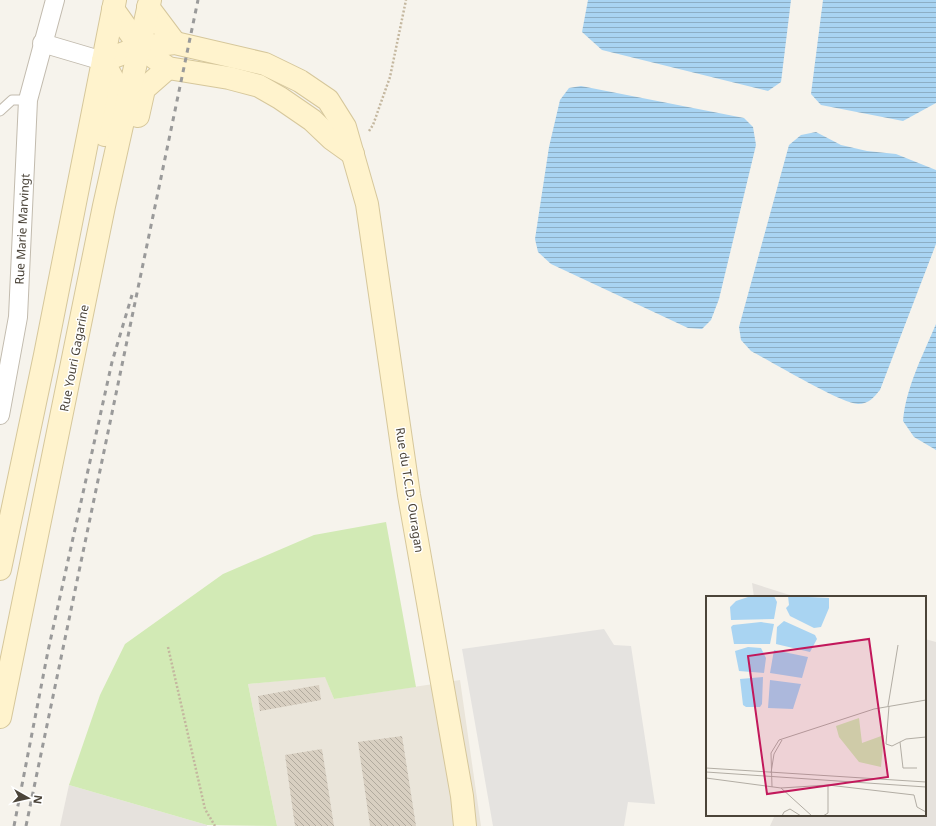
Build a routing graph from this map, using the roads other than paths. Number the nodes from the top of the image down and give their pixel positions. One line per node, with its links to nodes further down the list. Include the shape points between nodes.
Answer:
1 (55, 0): 4 (street, Rue Marie Marvingt)
2 (149, 3): 5 (street); 6 (street, Rue Youri Gagarine)
3 (114, 4): 6 (street); 7 (street)
4 (42, 43): 7 (street); 9 (street, Rue Marie Marvingt)
5 (175, 43): 6 (street, Rue du T.C.D. Ouragan); 11 (street, Rue du T.C.D. Ouragan, via 265,64 300,81 328,100 345,128)
6 (140, 47): 7 (street, Rue du T.C.D. Ouragan); 8 (street); 12 (street, Rue Youri Gagarine)
7 (103, 61): 12 (street, via 116,84 99,160); 14 (street)
8 (168, 68): 11 (street, via 229,78 259,86 312,120); 12 (street, via 144,89 127,166)
9 (28, 100): 10 (lane, via 12,100); 13 (street, Rue Marie Marvingt, via 18,317)
10 (0, 111)
11 (353, 154): 16 (street, Rue du T.C.D. Ouragan, via 368,204 409,495 462,796)
12 (104, 206): 15 (street, Rue Youri Gagarine)
13 (0, 415)
14 (0, 569)
15 (0, 717)
16 (465, 826)

